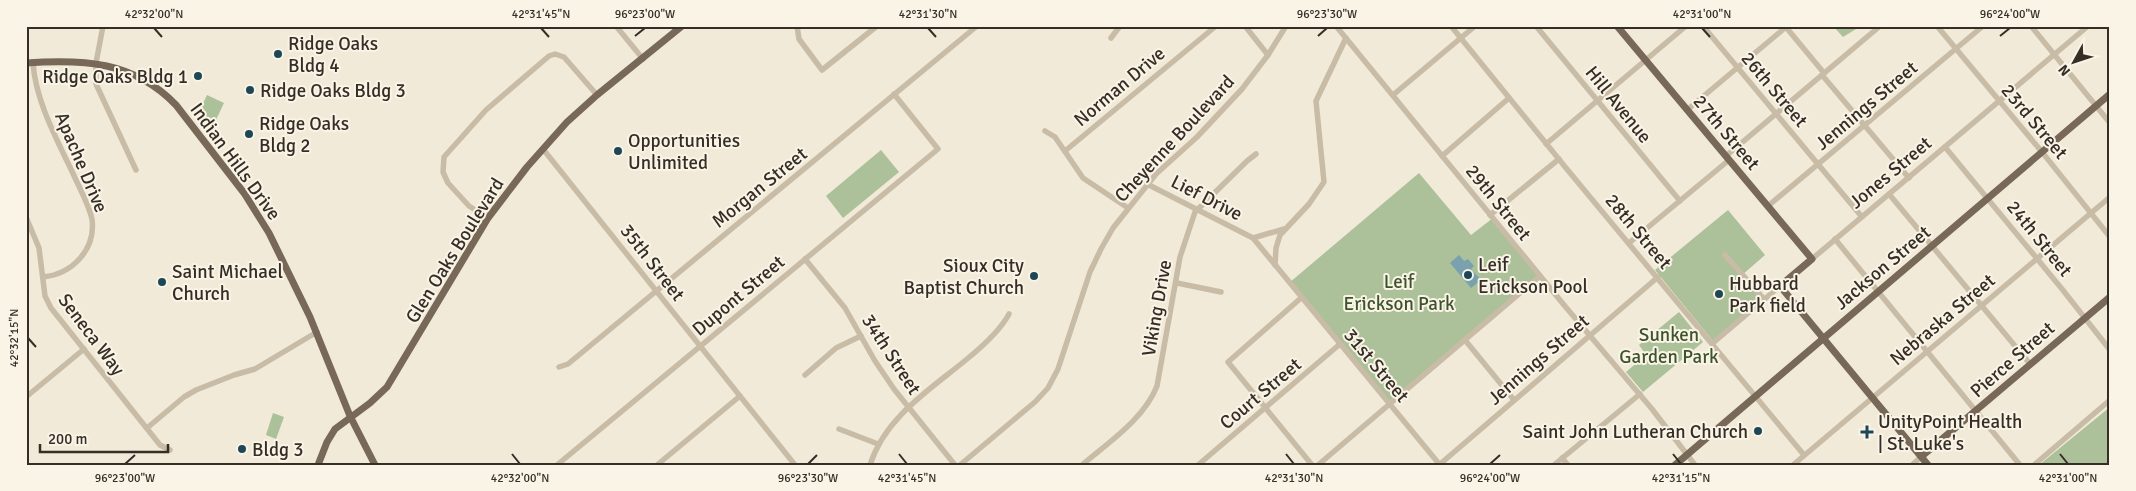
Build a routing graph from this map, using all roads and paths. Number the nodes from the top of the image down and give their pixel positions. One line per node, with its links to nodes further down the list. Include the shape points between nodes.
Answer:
1 (103, 26): 33 (street)
2 (616, 26): 30 (street)
3 (682, 26): 30 (main road, Glen Oaks Boulevard)
4 (797, 26): 5 (street, via 799,39 822,70)
5 (876, 26)
6 (977, 26): 36 (street, Morgan Street)
7 (1120, 26): 24 (street)
8 (1216, 26): 52 (street, Norman Drive)
9 (1245, 26): 29 (street)
10 (1286, 26): 29 (street, Cheyenne Boulevard)
11 (1336, 26): 25 (street, 29th Street)
12 (1451, 26): 26 (street, 28th Street)
13 (1475, 26): 26 (street)
14 (1536, 26): 41 (street, Hill Avenue)
15 (1617, 26): 31 (main road, 27th Street)
16 (1686, 26): 31 (street)
17 (1703, 26): 34 (street, 26th Street)
18 (1785, 26): 34 (street); 35 (street)
19 (1880, 26): 35 (street)
20 (1937, 26): 27 (street, 23rd Street)
21 (1983, 26): 27 (street, Jennings Street)
22 (2031, 26): 28 (street)
23 (2088, 26): 28 (street, Jones Street)
24 (1112, 38)
25 (1346, 38): 39 (street, 29th Street); 74 (street, via 1316,101 1324,182 1310,204)
26 (1461, 38): 39 (street); 40 (street, 28th Street)
27 (1956, 49): 42 (street, 23rd Street); 47 (street, Jennings Street)
28 (2054, 54): 42 (street, Jones Street); 43 (street)
29 (1268, 55): 61 (street, Cheyenne Boulevard, via 1224,109)
30 (643, 59): 38 (main road, Glen Oaks Boulevard)
31 (1645, 60): 41 (street); 44 (main road, 27th Street)
32 (30, 63): 33 (main road, Indian Hills Drive); 86 (street, Apache Drive, via 39,98 89,208 92,225 88,246 80,260 64,272)
33 (96, 63): 59 (street, via 96,84); 99 (main road, Indian Hills Drive, via 127,71 147,81 166,95 191,123 255,209)
34 (1737, 68): 44 (street); 45 (street, 26th Street)
35 (1823, 74): 45 (street); 47 (street)
36 (894, 94): 81 (street, Dupont Street, via 938,148); 90 (street, Morgan Street)
37 (2110, 94): 43 (main road, Jackson Street)
38 (597, 95): 51 (main road, Glen Oaks Boulevard); 73 (street, via 564,57 560,54 549,56 486,110 447,152 443,164 448,183 469,206)
39 (1393, 95): 55 (street, 29th Street)
40 (1509, 98): 49 (street, 28th Street); 55 (street)
41 (1597, 101): 49 (street); 65 (street, Hill Avenue)
42 (1999, 101): 50 (street, Jones Street); 53 (street, 23rd Street)
43 (2096, 106): 46 (street); 53 (main road, Jackson Street)
44 (1687, 110): 56 (main road, 27th Street)
45 (1776, 114): 56 (street); 58 (street, 26th Street)
46 (2110, 123)
47 (1865, 125): 58 (street, Jennings Street); 60 (street)
48 (1045, 131): 52 (street, via 1055,137)
49 (1546, 144): 57 (street, 28th Street)
50 (1945, 147): 60 (street, Jones Street); 64 (street, 24th Street)
51 (543, 148): 73 (main road, Glen Oaks Boulevard); 90 (street, 35th Street)
52 (1065, 151): 67 (street, via 1084,178)
53 (2042, 152): 64 (main road, Jackson Street); 69 (street, 23rd Street)
54 (1256, 154): 68 (street, Viking Drive)
55 (1442, 156): 70 (street, 29th Street)
56 (1728, 158): 65 (street); 66 (main road, 27th Street)
57 (1559, 159): 70 (street); 78 (street, 28th Street)
58 (1818, 164): 66 (street, Jennings Street); 72 (street, 26th Street)
59 (136, 170)
60 (1908, 178): 62 (street, Jones Street)
61 (1147, 184): 67 (street, Cheyenne Boulevard); 68 (street, Lief Drive)
62 (1889, 194): 72 (street, Jones Street); 79 (street)
63 (2110, 196): 69 (street, Nebraska Street)
64 (1988, 199): 79 (main road, Jackson Street); 82 (street, 24th Street)
65 (1680, 201): 78 (street)
66 (1768, 206): 83 (main road, 27th Street)
67 (1128, 208): 141 (street, Cheyenne Boulevard, via 1101,248 1090,272 1054,381 1036,402)
68 (1197, 209): 76 (street, Lief Drive); 88 (street, Viking Drive, via 1183,248)
69 (2091, 213): 75 (street, 23rd Street); 82 (street, Nebraska Street)
70 (1490, 215): 85 (street, 29th Street)
71 (26, 217): 86 (street, Seneca Way, via 39,248)
72 (1862, 217): 77 (street, Jones Street)
73 (488, 218): 124 (main road, Glen Oaks Boulevard, via 387,386)
74 (1284, 229): 76 (street); 84 (street, via 1276,248)
75 (2110, 237)
76 (1253, 238): 84 (street, 31st Street)
77 (1835, 239): 83 (street, Jones Street); 91 (street)
78 (1629, 243): 87 (street, 28th Street)
79 (1932, 246): 91 (main road, Jackson Street); 96 (street)
80 (1725, 255): 95 (street)
81 (805, 258): 101 (street, 34th Street, via 844,308); 106 (street, Dupont Street)
82 (2037, 258): 96 (street, Nebraska Street); 98 (street, 24th Street)
83 (1812, 259): 89 (main road, Jones Street)
84 (1275, 265): 94 (street, 31st Street)
85 (1540, 276): 100 (street, 29th Street); 103 (street)
86 (43, 277): 107 (street, Seneca Way, via 47,302)
87 (1658, 277): 100 (street, Jennings Street); 104 (street, 28th Street)
88 (1177, 283): 92 (street); 142 (street, Viking Drive, via 1151,402)
89 (1780, 286): 95 (street, Jones Street); 102 (main road)
90 (656, 291): 106 (street, 35th Street); 111 (street, Morgan Street, via 568,364)
91 (1878, 291): 102 (main road, Jackson Street); 108 (street)
92 (1221, 292)
93 (2110, 297): 98 (main road, Pierce Street)
94 (1301, 298): 105 (street, 31st Street); 122 (street, via 1228,362)
95 (1764, 299): 104 (street, Jones Street)
96 (1981, 306): 108 (street, Nebraska Street); 110 (street)
97 (1009, 314): 121 (street, via 981,347)
98 (2084, 318): 109 (street, 24th Street); 110 (main road, Pierce Street)
99 (317, 332): 124 (main road, Indian Hills Drive); 125 (street, via 255,369 196,390)
100 (1589, 335): 113 (street, 29th Street); 118 (street, Jennings Street)
101 (861, 336): 112 (street, via 836,348); 121 (street, 34th Street)
102 (1823, 337): 115 (main road, Jackson Street); 117 (main road)
103 (1465, 340): 118 (street); 120 (street)
104 (1713, 343): 115 (street, 28th Street)
105 (1340, 344): 120 (street, 31st Street); 122 (street, Court Street)
106 (700, 346): 114 (street, 35th Street); 136 (street, Dupont Street)
107 (84, 349): 116 (street); 125 (street, Seneca Way)
108 (1928, 350): 117 (street, Nebraska Street); 123 (street)
109 (2110, 350)
110 (2030, 364): 123 (main road, Pierce Street)
111 (559, 367)
112 (806, 375)
113 (1640, 394): 129 (street, 29th Street); 132 (street)
114 (740, 396): 137 (street); 138 (street, 35th Street)
115 (1755, 396): 129 (main road, Jackson Street); 130 (street, 28th Street)
116 (26, 397)
117 (1873, 397): 130 (street, Nebraska Street); 131 (main road)
118 (1514, 400): 133 (street, Jennings Street)
119 (2110, 400): 154 (street)
120 (1388, 404): 133 (street, 31st Street); 145 (street)
121 (909, 407): 127 (street); 140 (street, 34th Street)
122 (1266, 409): 143 (street, Court Street); 144 (street)
123 (1976, 411): 131 (main road, Pierce Street); 153 (street)
124 (350, 416): 134 (main road, Glen Oaks Boulevard, via 331,434); 135 (main road, Indian Hills Drive)
125 (147, 428): 128 (street, Seneca Way, via 160,444)
126 (839, 429): 127 (street)
127 (878, 444): 139 (street)
128 (170, 450)
129 (1687, 454): 148 (main road, Jackson Street); 149 (street, 29th Street)
130 (1804, 456): 150 (street, Nebraska Street)
131 (1922, 456): 151 (street, Pierce Street); 152 (main road)
132 (1562, 458): 146 (street); 147 (street)
133 (1439, 464)
134 (318, 465)
135 (375, 465)
136 (557, 465)
137 (657, 465)
138 (795, 465)
139 (870, 465)
140 (955, 465)
141 (960, 465)
142 (1082, 465)
143 (1198, 465)
144 (1312, 465)
145 (1318, 465)
146 (1554, 465)
147 (1568, 465)
148 (1675, 465)
149 (1695, 465)
150 (1793, 465)
151 (1912, 465)
152 (1928, 465)
153 (2020, 465)
154 (2034, 465)

